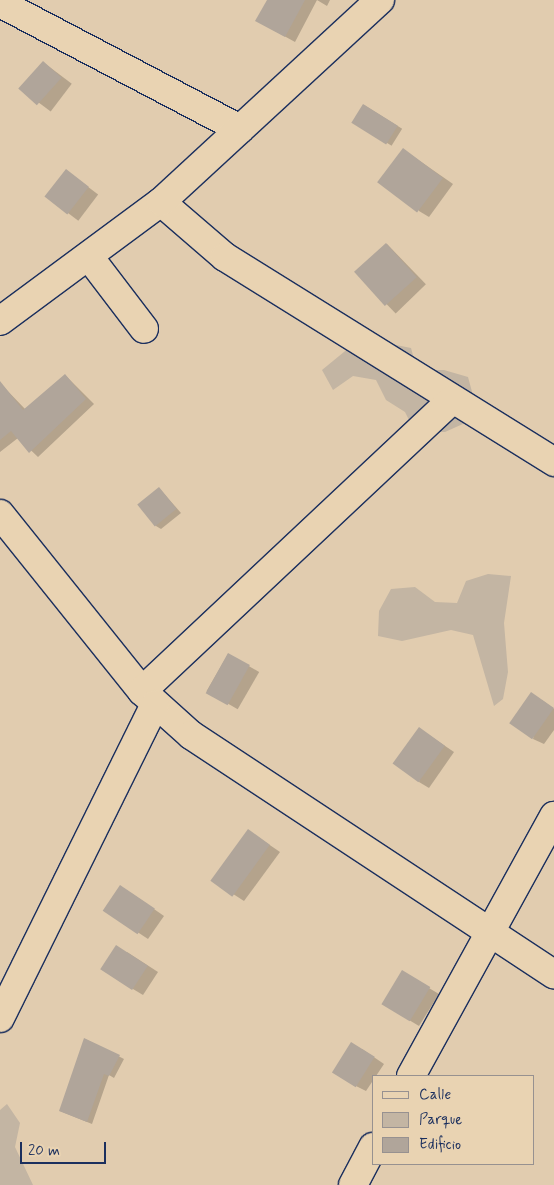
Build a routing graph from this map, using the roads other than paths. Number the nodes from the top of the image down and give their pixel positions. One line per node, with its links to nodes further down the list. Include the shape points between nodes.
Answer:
1 (380, 0): 3 (street)
2 (0, 3): 3 (street)
3 (240, 129): 4 (street)
4 (161, 202): 5 (street); 8 (street, via 225,257)
5 (90, 258): 6 (street); 7 (street)
6 (0, 321)
7 (144, 329)
8 (452, 400): 9 (street); 11 (street)
9 (554, 462)
10 (0, 514): 11 (street)
11 (149, 698): 13 (street, via 191,735); 15 (street)
12 (554, 816): 13 (street)
13 (488, 931): 14 (street); 16 (street)
14 (554, 974)
15 (0, 1018)
16 (412, 1075)
17 (372, 1150): 18 (street)
18 (353, 1185)

